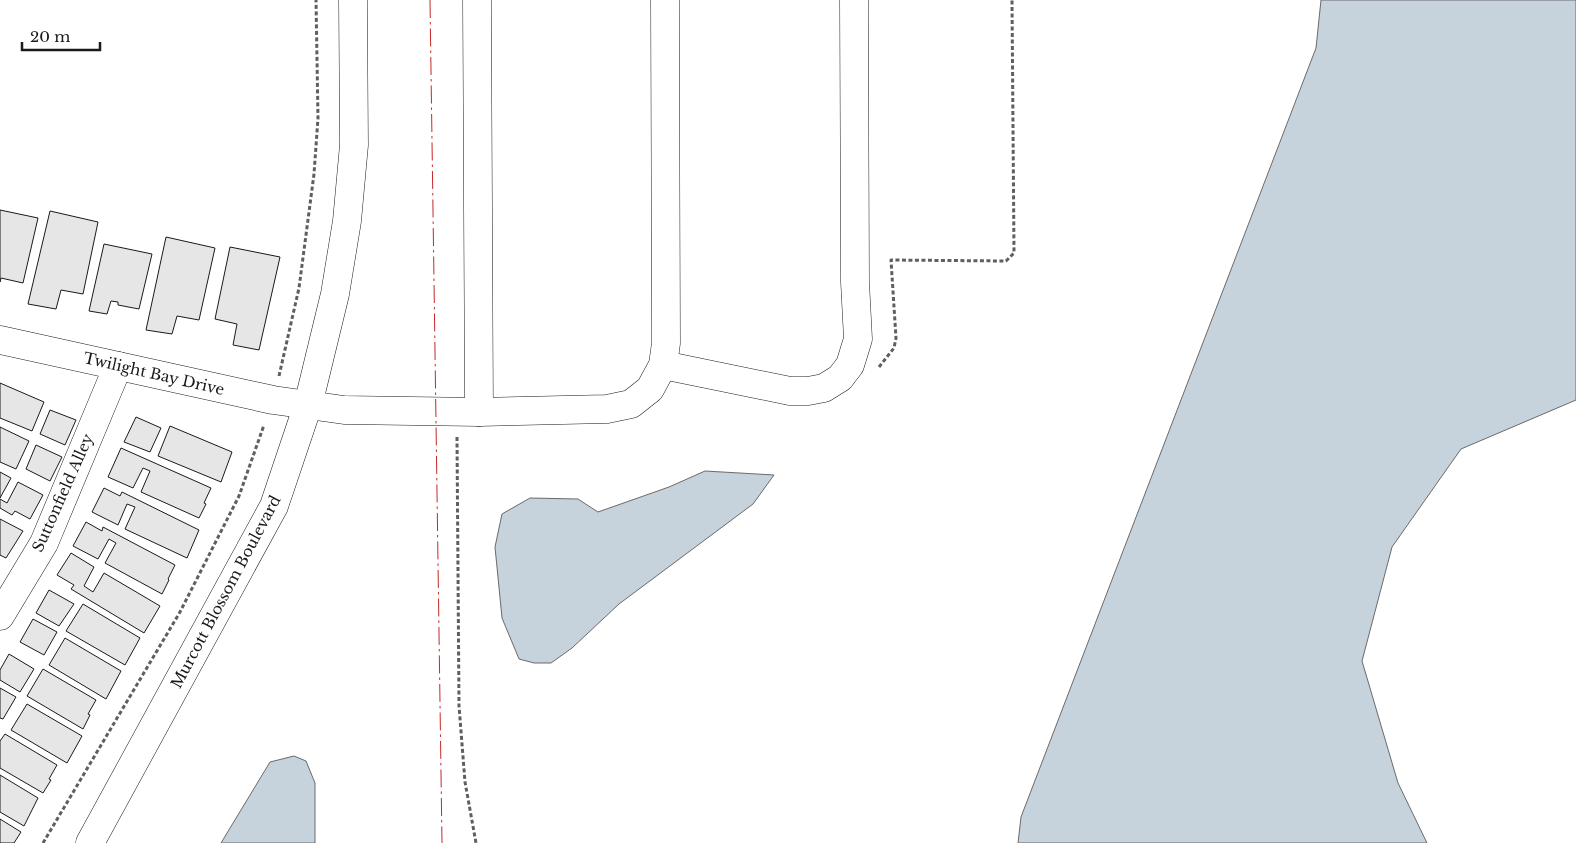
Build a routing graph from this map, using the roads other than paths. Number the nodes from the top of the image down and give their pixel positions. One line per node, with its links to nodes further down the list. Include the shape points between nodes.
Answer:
1 (353, 0): 8 (street, Murcott Blossom Boulevard, via 354,145 347,220 335,294)
2 (477, 0): 9 (street)
3 (665, 0): 6 (street, via 666,343)
4 (854, 0): 6 (street, via 858,339 850,365 840,378 824,388 808,391 790,391)
5 (0, 340): 7 (street, Twilight Bay Drive)
6 (663, 365): 9 (street, Twilight Bay Drive, via 650,389 631,404 607,409)
7 (118, 366): 8 (street, Twilight Bay Drive); 10 (street, Suttonfield Alley, via 44,542)
8 (308, 405): 9 (street, Twilight Bay Drive, via 344,410); 11 (street, Murcott Blossom Boulevard, via 274,506)
9 (479, 412)
10 (0, 616)
11 (90, 843)

